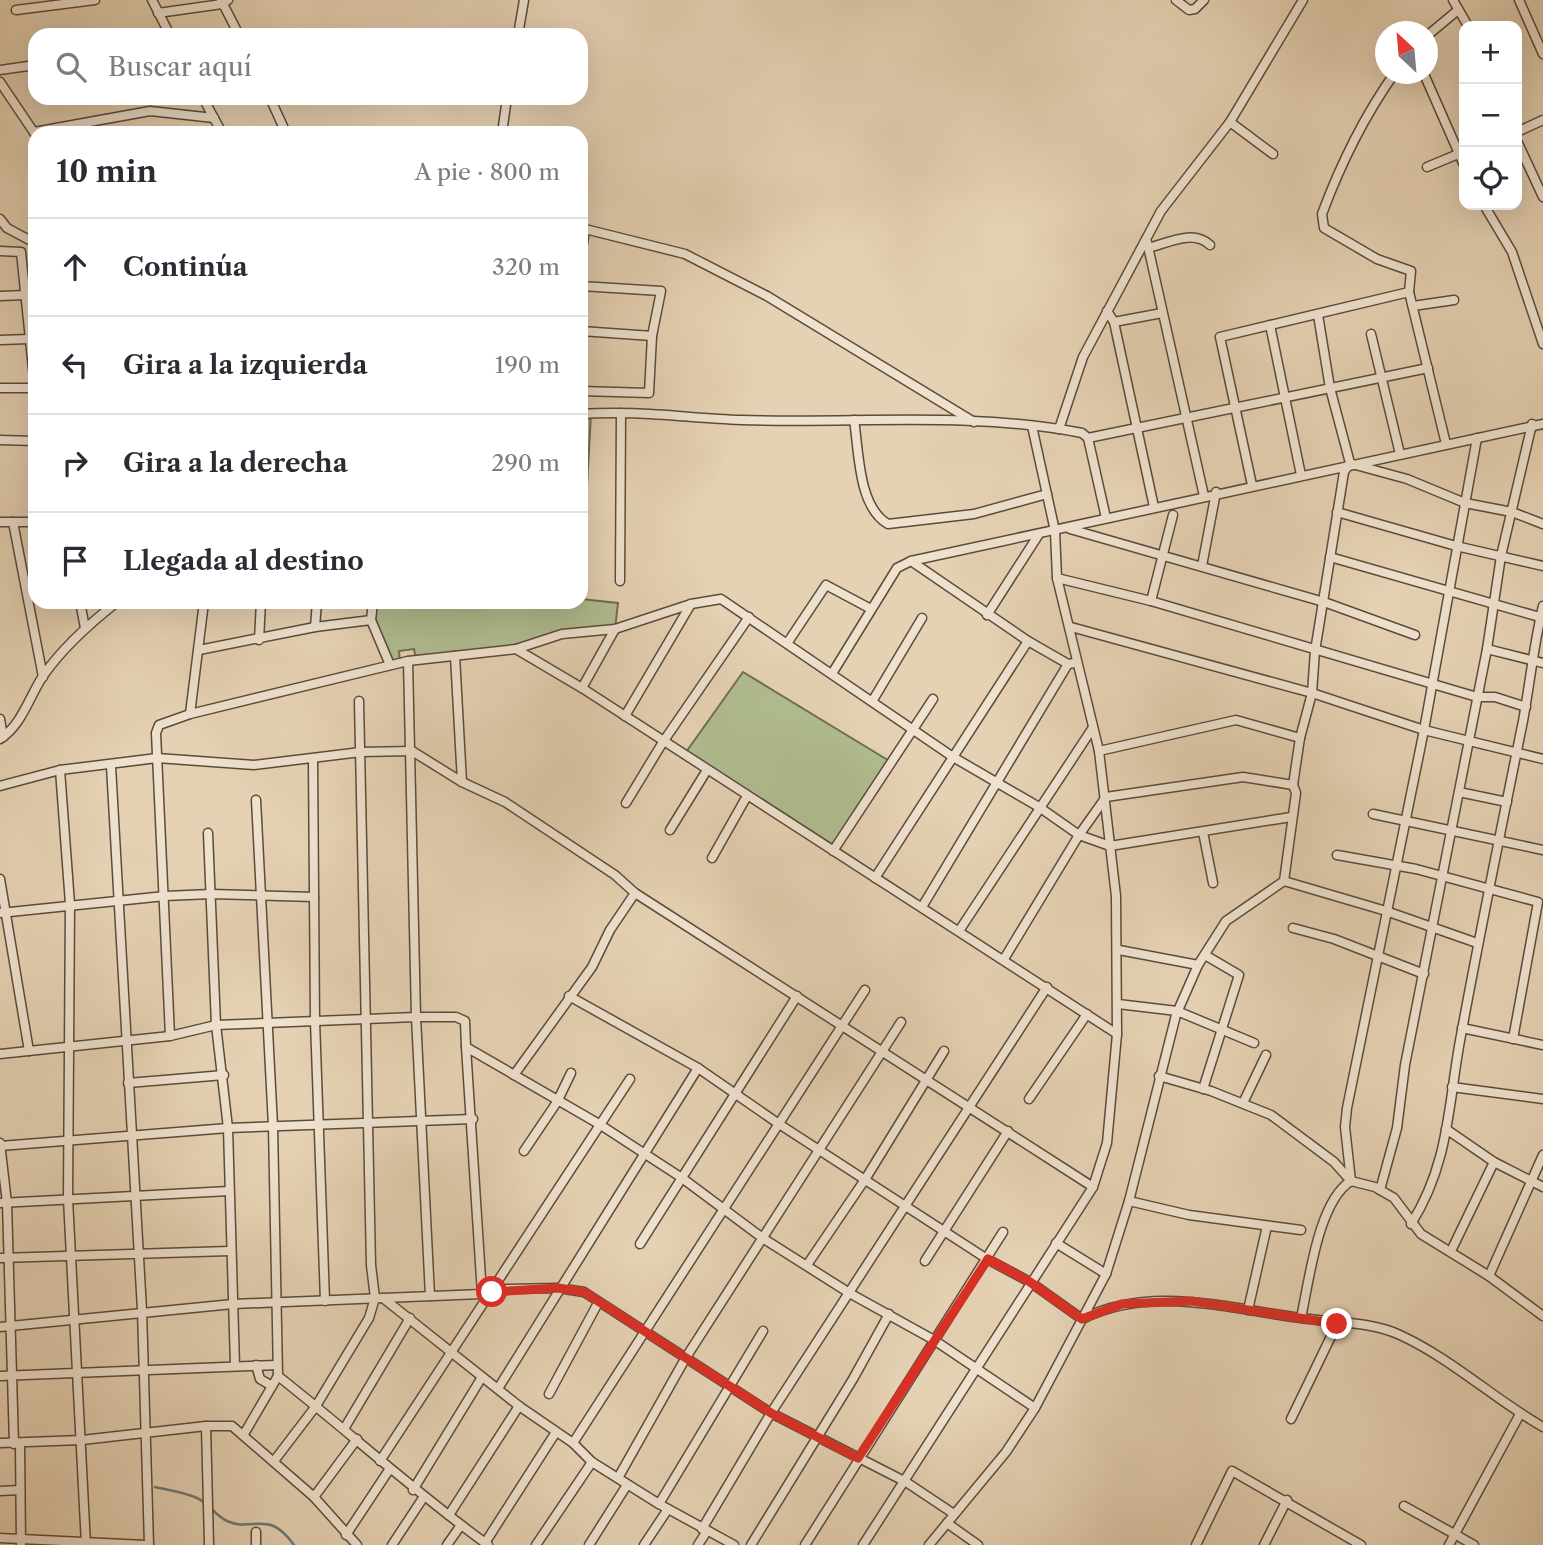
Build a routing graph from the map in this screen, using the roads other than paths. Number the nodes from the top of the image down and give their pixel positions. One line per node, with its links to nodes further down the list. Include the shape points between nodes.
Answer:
1 (94, 0): 10 (street)
2 (152, 0): 12 (street)
3 (524, 0): 17 (street)
4 (1176, 0): 5 (street, via 1189,10)
5 (1203, 0)
6 (1303, 0): 29 (street)
7 (1453, 0): 11 (street)
8 (1519, 0): 18 (street)
9 (224, 1): 12 (street); 16 (street)
10 (16, 10)
11 (1458, 10): 13 (street); 14 (street)
12 (158, 13): 15 (street)
13 (1465, 21)
14 (1438, 26)
15 (166, 28)
16 (236, 28)
17 (519, 28)
18 (1543, 54)
19 (28, 66): 20 (street)
20 (0, 70)
21 (0, 82): 30 (street)
22 (1387, 84): 50 (street, via 1339,166 1322,222 1324,228 1377,259 1411,271)
23 (1429, 84): 36 (street)
24 (208, 105): 27 (street)
25 (273, 105): 33 (street)
26 (507, 105): 34 (street)
27 (214, 118): 31 (street, via 150,111); 32 (street)
28 (1543, 120): 35 (street)
29 (1230, 122): 39 (street); 46 (street, via 1161,211)
30 (29, 126)
31 (71, 126)
32 (218, 126)
33 (283, 126)
34 (503, 126)
35 (1522, 130)
36 (1460, 147)
37 (1520, 147): 41 (street)
38 (1459, 153): 40 (street)
39 (1273, 154)
40 (1427, 167)
41 (1543, 197)
42 (1487, 210): 66 (street, via 1512,252)
43 (0, 219): 45 (street)
44 (588, 230): 79 (street, via 685,254 766,296)
45 (28, 239)
46 (1147, 245): 47 (street, via 1193,236); 55 (street); 56 (street)
47 (1210, 245)
48 (0, 251): 51 (street, via 21,253)
49 (588, 286): 63 (street, via 661,291)
50 (1409, 292): 54 (street); 57 (street)
51 (26, 295): 52 (street); 59 (street)
52 (0, 296)
53 (1454, 300): 54 (street)
54 (1413, 306): 67 (street)
55 (1107, 311): 58 (street); 84 (street, via 1083,357)
56 (1162, 313): 58 (street); 77 (street)
57 (1318, 315): 60 (street); 71 (street)
58 (1114, 322): 83 (street)
59 (28, 324)
60 (1270, 325): 73 (street); 74 (street, via 1220,337)
61 (588, 331): 63 (street)
62 (1371, 334): 68 (street)
63 (652, 336): 72 (street, via 649,393)
64 (28, 339): 65 (street)
65 (0, 340)
66 (1543, 344)
67 (1428, 368): 68 (street); 89 (street)
68 (1381, 379): 71 (street); 90 (street)
69 (0, 388): 70 (street)
70 (28, 388)
71 (1330, 388): 73 (street); 91 (street)
72 (588, 390)
73 (1283, 398): 74 (street); 92 (street)
74 (1235, 410): 77 (street); 93 (street)
75 (621, 413): 76 (street); 78 (street); 118 (street)
76 (588, 414)
77 (1185, 418): 83 (street); 96 (street)
78 (854, 420): 79 (street); 95 (street, via 867,495 878,518 888,524 974,514)
79 (974, 422): 82 (street)
80 (1532, 424): 81 (street); 85 (street); 100 (street)
81 (1543, 424)
82 (1032, 426): 84 (street); 95 (street)
83 (1136, 428): 86 (street); 98 (street)
84 (1059, 429): 86 (street, via 1082,433)
85 (1477, 438): 89 (street); 97 (street)
86 (1088, 439): 102 (street)
87 (0, 440): 88 (street)
88 (28, 441)
89 (1446, 444): 90 (street)
90 (1400, 454): 91 (street)
91 (1350, 463): 92 (street); 97 (street, via 1407,479); 99 (street)
92 (1301, 475): 93 (street)
93 (1252, 485): 94 (street)
94 (1216, 492): 96 (street); 115 (street)
95 (1046, 494): 108 (street)
96 (1204, 496): 98 (street)
97 (1465, 503): 100 (street); 110 (street)
98 (1154, 507): 102 (street)
99 (1337, 512): 110 (street); 113 (street)
100 (1512, 512): 106 (street); 112 (street)
101 (1173, 515): 111 (street)
102 (1105, 518): 107 (street)
103 (0, 522): 104 (street)
104 (13, 522): 105 (street); 120 (street)
105 (28, 522)
106 (1543, 524)
107 (1067, 528): 108 (street); 111 (street)
108 (1055, 531): 109 (street); 117 (street)
109 (1039, 534): 114 (street); 134 (street)
110 (1456, 546): 112 (street); 119 (street)
111 (1165, 555): 115 (street); 121 (street)
112 (1501, 556): 116 (street); 124 (street)
113 (1330, 557): 119 (street); 122 (street)
114 (911, 561): 133 (street, via 897,568); 134 (street)
115 (1202, 566): 122 (street)
116 (1543, 566)
117 (1057, 578): 121 (street); 140 (street)
118 (620, 581)
119 (1451, 590): 124 (street); 158 (street)
120 (28, 600)
121 (1151, 601): 150 (street)
122 (1324, 602): 143 (street); 150 (street)
123 (691, 604): 135 (street, via 722,599); 142 (street); 167 (street)
124 (1493, 604): 137 (street); 148 (street)
125 (1543, 606): 137 (street)
126 (30, 609): 157 (street)
127 (81, 609): 141 (street)
128 (108, 609): 141 (street)
129 (203, 609): 149 (street)
130 (261, 609): 144 (street)
131 (316, 609): 139 (street)
132 (373, 609): 138 (street)
133 (871, 609): 146 (street, via 826,585); 156 (street)
134 (987, 615): 145 (street)
135 (749, 617): 146 (street); 175 (street)
136 (922, 618): 163 (street)
137 (1541, 618): 153 (street)
138 (372, 620): 139 (street); 155 (street)
139 (315, 627): 144 (street)
140 (1071, 627): 154 (street); 160 (street)
141 (85, 628): 157 (street)
142 (615, 629): 147 (street, via 562,634); 159 (street)
143 (1415, 635)
144 (259, 640): 149 (street)
145 (1028, 641): 154 (street); 180 (street)
146 (788, 642): 156 (street)
147 (516, 649): 151 (street); 159 (street)
148 (1487, 649): 153 (street); 161 (street)
149 (199, 650): 166 (street)
150 (1315, 651): 158 (street); 160 (street)
151 (455, 656): 152 (street); 187 (street)
152 (408, 661): 155 (street); 176 (street)
153 (1539, 662): 165 (street)
154 (1072, 663): 170 (street); 188 (street)
155 (390, 665): 166 (street)
156 (833, 672): 163 (street)
157 (43, 677): 172 (street)
158 (1433, 684): 161 (street); 171 (street)
159 (582, 688): 167 (street)
160 (1312, 693): 171 (street); 173 (street)
161 (1477, 697): 165 (street); 174 (street)
162 (933, 699): 169 (street)
163 (873, 700): 169 (street)
164 (359, 701): 178 (street)
165 (1525, 707): 179 (street)
166 (190, 714): 181 (street, via 156,729)
167 (625, 716): 175 (street)
168 (0, 719): 172 (street)
169 (913, 727): 180 (street); 209 (street)
170 (1092, 729): 177 (street); 197 (street)
171 (1424, 730): 174 (street); 200 (street)
172 (2, 738)
173 (1300, 738): 177 (street, via 1236,720); 189 (street)
174 (1468, 741): 179 (street); 191 (street)
175 (663, 742): 185 (street); 196 (street)
176 (412, 751): 178 (street); 187 (street); 246 (street)
177 (1099, 751): 193 (street)
178 (361, 752): 183 (street); 247 (street)
179 (1516, 754): 182 (street); 195 (street)
180 (953, 757): 188 (street); 214 (street)
181 (157, 758): 183 (street, via 254,765); 184 (street); 221 (street)
182 (1543, 759)
183 (313, 760): 223 (street)
184 (111, 766): 186 (street); 224 (street)
185 (707, 769): 192 (street); 201 (street)
186 (60, 770): 190 (street); 225 (street)
187 (462, 782): 219 (street, via 505,802)
188 (995, 782): 197 (street); 226 (street)
189 (1293, 785): 193 (street, via 1243,777); 199 (street)
190 (0, 786)
191 (1459, 792): 195 (street); 202 (street)
192 (747, 796): 209 (street); 211 (street)
193 (1106, 797): 205 (street); 207 (street)
194 (256, 800): 222 (street)
195 (1507, 802): 206 (street)
196 (626, 803)
197 (1039, 807): 205 (street); 231 (street)
198 (1373, 814): 200 (street)
199 (1291, 817): 203 (street); 216 (street)
200 (1404, 819): 202 (street); 212 (street)
201 (670, 830)
202 (1452, 831): 206 (street); 213 (street)
203 (1203, 832): 207 (street); 217 (street)
204 (208, 833): 220 (street)
205 (1079, 835): 207 (street); 236 (street)
206 (1500, 842): 208 (street); 218 (street)
207 (1110, 846): 233 (street)
208 (1543, 850)
209 (833, 851): 214 (street)
210 (1337, 855): 212 (street)
211 (712, 858)
212 (1396, 864): 213 (street); 227 (street)
213 (1443, 877): 218 (street); 229 (street)
214 (875, 878): 226 (street)
215 (0, 879): 228 (street)
216 (1284, 881): 227 (street); 234 (street, via 1234,914)
217 (1213, 883)
218 (1490, 891): 232 (street); 257 (street, via 1538,902)
219 (635, 893): 241 (street, via 592,967); 242 (street)
220 (211, 894): 221 (street); 222 (street); 251 (street)
221 (165, 896): 224 (street); 256 (street)
222 (261, 897): 223 (street); 250 (street)
223 (314, 897): 248 (street)
224 (119, 899): 225 (street); 258 (street)
225 (70, 904): 228 (street); 261 (street)
226 (922, 907): 231 (street)
227 (1386, 911): 229 (street); 235 (street)
228 (2, 912): 263 (street)
229 (1433, 927): 232 (street); 238 (street)
230 (1293, 928): 235 (street)
231 (960, 931): 236 (street)
232 (1476, 943): 253 (street, via 1474,980)
233 (1119, 950): 237 (street); 243 (street)
234 (1205, 955): 237 (street); 254 (street, via 1239,975)
235 (1379, 957): 238 (street); 305 (street, via 1346,1108)
236 (1004, 960): 239 (street)
237 (1198, 965): 244 (street)
238 (1424, 974): 308 (street, via 1397,1128)
239 (1047, 987): 245 (street); 283 (street)
240 (865, 990): 252 (street)
241 (569, 996): 268 (street); 270 (street)
242 (797, 996): 252 (street); 278 (street)
243 (1118, 1004): 244 (street); 255 (street)
244 (1177, 1011): 254 (street); 272 (street)
245 (1087, 1014): 255 (street); 279 (street)
246 (416, 1017): 247 (street); 262 (street, via 466,1021); 285 (street)
247 (367, 1019): 248 (street); 286 (street)
248 (315, 1021): 250 (street); 287 (street)
249 (901, 1022): 264 (street)
250 (267, 1023): 251 (street); 290 (street)
251 (216, 1025): 256 (street); 271 (street)
252 (843, 1027): 264 (street); 289 (street)
253 (1462, 1028): 257 (street); 276 (street)
254 (1221, 1029): 259 (street); 277 (street)
255 (1117, 1034): 306 (street, via 1107,1143)
256 (170, 1036): 258 (street)
257 (1513, 1039): 260 (street)
258 (125, 1042): 261 (street); 275 (street)
259 (1254, 1043)
260 (1543, 1045)
261 (69, 1046): 263 (street); 295 (street)
262 (466, 1047): 270 (street); 284 (street)
263 (29, 1051): 266 (street)
264 (882, 1051): 274 (street); 297 (street)
265 (944, 1051): 274 (street)
266 (0, 1054)
267 (1266, 1055): 282 (street)
268 (698, 1068): 278 (street); 299 (street)
269 (571, 1073): 281 (street)
270 (514, 1074): 281 (street)
271 (223, 1075): 275 (street); 291 (street)
272 (1159, 1076): 277 (street); 312 (street)
273 (630, 1079): 288 (street)
274 (924, 1079): 283 (street); 303 (street)
275 (128, 1083): 294 (street)
276 (1452, 1087): 280 (street); 292 (street)
277 (1203, 1089): 282 (street)
278 (735, 1095): 289 (street); 302 (street)
279 (1029, 1099)
280 (1543, 1099)
281 (557, 1102): 288 (street); 298 (street)
282 (1243, 1103): 305 (street, via 1288,1126)
283 (967, 1107): 293 (street); 314 (street)
284 (473, 1119): 285 (street); 337 (street)
285 (422, 1121): 286 (street); 339 (street)
286 (370, 1122): 287 (street); 340 (street, via 370,1265)
287 (318, 1124): 290 (street); 341 (street)
288 (599, 1124): 299 (street); 336 (street)
289 (779, 1125): 297 (street); 315 (street)
290 (273, 1126): 291 (street); 342 (street)
291 (228, 1128): 294 (street); 309 (street)
292 (1446, 1129): 301 (street); 316 (street, via 1441,1163)
293 (1008, 1131): 306 (street); 318 (street)
294 (131, 1135): 295 (street); 310 (street)
295 (69, 1140): 296 (street); 311 (street)
296 (0, 1145): 313 (street)
297 (819, 1148): 303 (street); 321 (street)
298 (524, 1151)
299 (644, 1153): 302 (street); 335 (street)
300 (1543, 1155): 304 (street)
301 (1494, 1162): 304 (street); 325 (street)
302 (682, 1178): 315 (street); 323 (street)
303 (866, 1178): 314 (street); 331 (street)
304 (1531, 1180): 307 (street); 333 (street)
305 (1351, 1181): 308 (street); 350 (street, via 1336,1196 1326,1218)
306 (1093, 1187): 322 (street)
307 (1543, 1187)
308 (1380, 1190): 316 (street, via 1394,1198)
309 (229, 1191): 310 (street); 324 (street)
310 (135, 1197): 311 (street); 326 (street)
311 (68, 1199): 313 (street); 327 (street)
312 (1129, 1201): 317 (street); 332 (street)
313 (4, 1203): 328 (street)
314 (907, 1205): 318 (street); 338 (street)
315 (723, 1210): 321 (street); 357 (street)
316 (1411, 1224): 325 (street)
317 (1267, 1226): 319 (street); 346 (street)
318 (946, 1229): 329 (street); 330 (street)
319 (1301, 1230)
320 (1003, 1232): 329 (street)
321 (764, 1239): 331 (street); 360 (street)
322 (1056, 1243): 332 (street); 334 (street)
323 (640, 1244)
324 (230, 1251): 326 (street); 344 (street)
325 (1451, 1251): 333 (street)
326 (138, 1252): 327 (street); 345 (street)
327 (72, 1256): 328 (street); 352 (street)
328 (5, 1258): 354 (street)
329 (988, 1259): 334 (street); 358 (street)
330 (925, 1261)
331 (807, 1265): 338 (street)
332 (1106, 1274): 351 (street)
333 (1489, 1276): 348 (street)
334 (1030, 1282): 351 (street); 365 (street)
335 (558, 1288): 336 (street); 343 (street, via 584,1292); 373 (street)
336 (492, 1292): 337 (street); 359 (street)
337 (482, 1294): 339 (street)
338 (851, 1294): 347 (street); 378 (street)
339 (430, 1296): 340 (street)
340 (379, 1298): 341 (street); 349 (street); 375 (street)
341 (325, 1301): 342 (street)
342 (276, 1303): 344 (street); 362 (street)
343 (598, 1303): 357 (street); 374 (street)
344 (233, 1304): 345 (street); 363 (street)
345 (142, 1310): 352 (street); 364 (street)
346 (1248, 1310): 350 (street); 351 (street, via 1161,1301 1122,1304)
347 (889, 1314): 358 (street); 387 (street)
348 (1543, 1316)
349 (410, 1318): 359 (street); 383 (street)
350 (1301, 1318): 353 (street)
351 (1082, 1319): 377 (street)
352 (74, 1320): 354 (street); 366 (street)
353 (1337, 1324): 379 (street, via 1368,1325 1399,1334 1463,1372); 380 (street)
354 (12, 1326): 355 (street); 369 (street)
355 (0, 1327)
356 (763, 1331): 372 (street)
357 (645, 1333): 360 (street); 391 (street)
358 (934, 1340): 365 (street); 393 (street)
359 (453, 1350): 370 (street); 395 (street)
360 (685, 1359): 372 (street); 398 (street)
361 (256, 1365): 362 (street); 363 (street); 371 (street, via 260,1379)
362 (276, 1365): 368 (street)
363 (235, 1366): 364 (street)
364 (144, 1370): 366 (street); 384 (street)
365 (975, 1371): 377 (street); 399 (street)
366 (79, 1374): 369 (street); 389 (street)
367 (0, 1376): 369 (street)
368 (278, 1376): 371 (street); 375 (street)
369 (13, 1377): 392 (street)
370 (482, 1377): 373 (street); 402 (street)
371 (272, 1386): 386 (street)
372 (729, 1386): 378 (street); 407 (street)
373 (499, 1387): 376 (street)
374 (550, 1394)
375 (316, 1406): 383 (street); 394 (street)
376 (519, 1406): 385 (street); 411 (street)
377 (1035, 1408): 410 (street, via 1006,1452)
378 (771, 1413): 387 (street); 414 (street)
379 (1520, 1415): 382 (street); 417 (street)
380 (1291, 1419)
381 (206, 1426): 384 (street); 386 (street, via 227,1425); 423 (street)
382 (1543, 1427)
383 (344, 1429): 388 (street)
384 (145, 1432): 389 (street); 422 (street)
385 (556, 1432): 391 (street); 421 (street)
386 (244, 1434): 394 (street)
387 (816, 1436): 393 (street); 433 (street)
388 (357, 1438): 395 (street); 404 (street)
389 (82, 1440): 392 (street); 420 (street)
390 (0, 1443): 392 (street)
391 (573, 1443): 396 (street)
392 (17, 1444): 401 (street)
393 (858, 1458): 399 (street); 434 (street)
394 (274, 1461): 404 (street)
395 (380, 1461): 397 (street)
396 (592, 1462): 398 (street); 428 (street)
397 (389, 1470): 402 (street); 416 (street)
398 (618, 1478): 400 (street)
399 (906, 1482): 410 (street); 435 (street)
400 (627, 1485): 407 (street); 429 (street)
401 (20, 1490): 403 (street); 419 (street)
402 (413, 1490): 405 (street)
403 (0, 1491)
404 (314, 1497): 416 (street)
405 (423, 1498): 411 (street); 426 (street)
406 (1287, 1500): 438 (street, via 1232,1471); 439 (street); 440 (street)
407 (659, 1504): 409 (street)
408 (1404, 1506): 417 (street)
409 (668, 1509): 414 (street); 430 (street)
410 (954, 1514): 412 (street)
411 (449, 1515): 413 (street)
412 (947, 1522): 436 (street); 437 (street)
413 (461, 1525): 421 (street); 427 (street)
414 (705, 1530): 431 (street); 432 (street)
415 (256, 1532): 424 (street)
416 (346, 1535): 425 (street)
417 (1454, 1535): 441 (street); 442 (street)
418 (0, 1538): 419 (street)
419 (21, 1542): 420 (street)
420 (86, 1543): 422 (street)
421 (486, 1544)
422 (147, 1545)
423 (209, 1545)
424 (256, 1545)
425 (357, 1545)
426 (392, 1545)
427 (447, 1545)
428 (536, 1545)
429 (589, 1545)
430 (644, 1545)
431 (698, 1545)
432 (734, 1545)
433 (751, 1545)
434 (806, 1545)
435 (863, 1545)
436 (929, 1545)
437 (978, 1545)
438 (1196, 1545)
439 (1264, 1545)
440 (1361, 1545)
441 (1449, 1545)
442 (1474, 1545)

